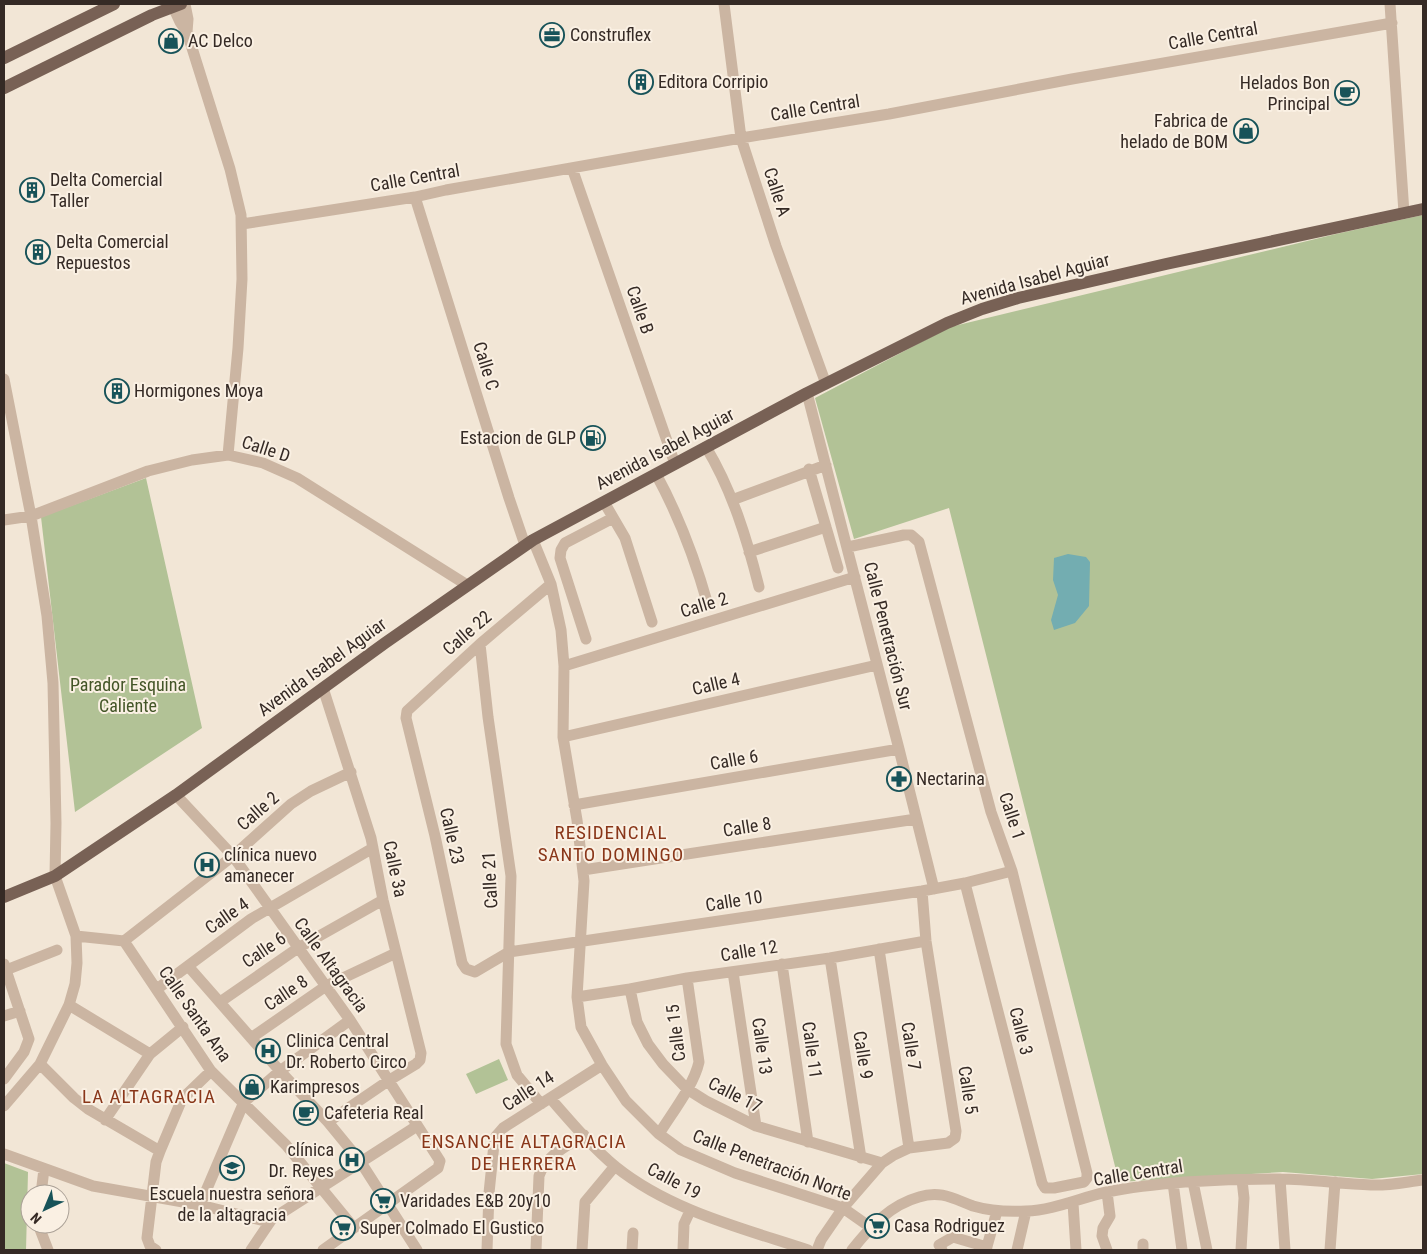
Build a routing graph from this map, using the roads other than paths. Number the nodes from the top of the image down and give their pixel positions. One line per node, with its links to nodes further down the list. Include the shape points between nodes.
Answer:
1 (178, 4): 7 (main road); 13 (street, via 180,22 187,32 230,169)
2 (724, 4): 8 (street, Calle A)
3 (1390, 4): 5 (street)
4 (111, 5): 6 (main road)
5 (1392, 23): 8 (street, Calle Central); 12 (street)
6 (4, 58)
7 (4, 88)
8 (741, 138): 9 (street, Calle Central); 15 (street, Calle A)
9 (572, 168): 10 (street, Calle Central); 19 (street, Calle B)
10 (415, 197): 13 (street, Calle Central); 29 (street, Calle C, via 506,488)
11 (1423, 209): 12 (main road, Avenida Isabel Aguiar)
12 (1404, 213): 15 (main road, Avenida Isabel Aguiar, via 1018,298 947,323)
13 (242, 224): 18 (street, via 238,348)
14 (4, 379): 25 (street)
15 (826, 384): 16 (main road, Avenida Isabel Aguiar)
16 (807, 393): 17 (main road, Avenida Isabel Aguiar); 20 (street, Calle Penetración Sur)
17 (706, 447): 19 (main road, Avenida Isabel Aguiar); 23 (street)
18 (228, 455): 25 (street, Calle D, via 148,471); 35 (street, Calle D, via 263,463 297,478)
19 (675, 464): 22 (main road, Avenida Isabel Aguiar)
20 (826, 464): 21 (street); 30 (street, Calle Penetración Sur)
21 (809, 470): 23 (street); 28 (street)
22 (656, 474): 24 (main road, Avenida Isabel Aguiar); 37 (street, via 686,536)
23 (732, 500): 31 (street)
24 (604, 502): 26 (street); 29 (main road, Avenida Isabel Aguiar)
25 (32, 516): 27 (street, Calle D); 55 (street, via 53,683)
26 (613, 518): 38 (street, via 625,538); 39 (street, via 565,543 561,550 560,558)
27 (4, 520)
28 (826, 526): 31 (street); 32 (street)
29 (529, 542): 34 (street, Calle Penetración Norte); 35 (main road, Avenida Isabel Aguiar)
30 (848, 548): 33 (street, Calle Penetración Sur); 54 (street, Calle 1, via 904,535 911,535 919,542 991,812)
31 (749, 552): 36 (street)
32 (838, 568)
33 (855, 577): 41 (street, Calle Penetración Sur); 42 (street, Calle 2)
34 (551, 584): 40 (street, Calle 22); 42 (street, Calle Penetración Norte, via 561,630)
35 (467, 585): 43 (main road, Avenida Isabel Aguiar)
36 (758, 587)
37 (708, 605)
38 (652, 622)
39 (586, 639)
40 (480, 644): 44 (street, Calle 22); 68 (street, Calle 21, via 511,876)
41 (877, 665): 45 (street, Calle 4); 46 (street, Calle Penetración Sur)
42 (564, 666): 45 (street, Calle Penetración Norte)
43 (323, 688): 47 (street, Calle 3a); 48 (main road, Avenida Isabel Aguiar)
44 (407, 711): 74 (street, Calle 23, via 462,963)
45 (563, 737): 49 (street, Calle Penetración Norte)
46 (900, 749): 49 (street, Calle 6); 50 (street, Calle Penetración Sur)
47 (351, 772): 51 (street, Calle 3a); 52 (street, Calle 2, via 310,791 291,804)
48 (176, 794): 52 (street, Calle Altagracia); 55 (main road, Avenida Isabel Aguiar)
49 (574, 805): 53 (street, Calle Penetración Norte)
50 (916, 819): 53 (street, Calle 8); 57 (street, Calle Penetración Sur)
51 (373, 848): 59 (street, Calle 3a); 60 (street, Calle 4)
52 (233, 856): 60 (street, Calle Altagracia); 63 (street, Calle 2)
53 (583, 870): 64 (street, Calle Penetración Norte)
54 (1012, 871): 56 (street, Calle 10); 122 (street, Calle 1, via 1087,1173 1084,1182)
55 (56, 876): 58 (main road, Avenida Isabel Aguiar); 61 (street)
56 (965, 883): 57 (street, Calle 10); 122 (street, Calle 3)
57 (928, 890): 62 (street, Calle 5); 64 (street, Calle 10)
58 (4, 897)
59 (383, 900): 65 (street, Calle 6); 69 (street, Calle 3a)
60 (269, 909): 65 (street, Calle Altagracia); 72 (street, Calle 4)
61 (76, 936): 63 (street); 82 (street, via 75,984)
62 (926, 940): 66 (street, Calle 12); 106 (street, Calle 5, via 956,1131 955,1138 948,1143)
63 (124, 941): 78 (street, Calle Santa Ana)
64 (580, 942): 68 (street, Calle 10); 80 (street, Calle Penetración Norte)
65 (298, 948): 77 (street, Calle Altagracia); 81 (street, Calle 6)
66 (879, 949): 70 (street, Calle 12); 106 (street, Calle 7)
67 (57, 950): 73 (street)
68 (509, 952): 74 (street, Calle 10, via 475,972); 96 (street, Calle 21, via 506,1044 516,1075)
69 (396, 953): 77 (street, Calle 8); 94 (street, Calle 3a, via 421,1053 420,1060)
70 (830, 958): 71 (street, Calle 12); 109 (street, Calle 9)
71 (782, 964): 75 (street, Calle 12); 105 (street, Calle 11)
72 (188, 966): 78 (street, Calle 4); 81 (street)
73 (5, 967): 83 (street)
74 (466, 969)
75 (733, 972): 76 (street, Calle 12); 102 (street, Calle 13)
76 (687, 978): 79 (street, Calle 12); 95 (street, Calle 15, via 699,1062)
77 (326, 986): 85 (street, Calle Altagracia); 87 (street, Calle 8)
78 (157, 989): 86 (street, Calle Santa Ana)
79 (630, 989): 80 (street, Calle 12); 95 (street, Calle 17, via 637,1022 648,1044)
80 (577, 997): 90 (street, Calle Penetración Norte, via 581,1026)
81 (220, 1002): 87 (street)
82 (69, 1005): 88 (street); 89 (street)
83 (20, 1011): 84 (street); 93 (street, via 29,1040)
84 (4, 1016)
85 (350, 1020): 92 (street); 94 (street, Calle Altagracia)
86 (182, 1027): 88 (street); 91 (street, Calle Santa Ana)
87 (251, 1038): 92 (street)
88 (150, 1054): 99 (street)
89 (40, 1064): 98 (street); 99 (street, via 79,1102)
90 (602, 1065): 96 (street, Calle 14); 103 (street, Calle Penetración Norte, via 626,1101)
91 (211, 1071): 97 (street, Calle Santa Ana); 107 (street, via 182,1099)
92 (280, 1071): 97 (street); 100 (street)
93 (4, 1079)
94 (388, 1081): 100 (street); 101 (street, Calle Altagracia)
95 (687, 1089): 102 (street, Calle 17); 103 (street, Calle 15)
96 (546, 1101): 104 (street, Calle 19); 143 (street, Calle 14, via 503,1128 496,1136)
97 (244, 1102): 121 (street, Calle Santa Ana); 127 (street)
98 (4, 1106)
99 (105, 1120): 107 (street)
100 (328, 1122): 110 (street)
101 (417, 1126): 110 (street); 125 (street, Calle Altagracia, via 440,1161 438,1168)
102 (756, 1126): 105 (street, Calle 17)
103 (659, 1134): 128 (street, Calle Penetración Norte, via 681,1150 734,1173)
104 (584, 1135): 112 (street, Calle 19); 144 (street, via 547,1160 542,1168)
105 (808, 1142): 109 (street, Calle 17)
106 (909, 1148): 111 (street, Calle 5)
107 (160, 1151): 124 (street)
108 (4, 1154): 113 (street)
109 (861, 1158): 111 (street, Calle 17)
110 (360, 1161): 121 (street); 125 (street)
111 (882, 1164): 128 (street, Calle 5)
112 (615, 1166): 129 (street, Calle 19, via 630,1178); 145 (street, via 586,1199)
113 (44, 1169): 119 (street); 124 (street, via 93,1186)
114 (1280, 1179): 115 (street, Calle Central); 118 (street, Calle Central); 158 (street)
115 (1242, 1180): 117 (street, Calle Central); 157 (street)
116 (1423, 1180): 118 (street, Calle Central, via 1372,1185)
117 (1193, 1182): 120 (street, Calle Central); 156 (street)
118 (1334, 1182): 159 (street)
119 (42, 1184)
120 (1173, 1184): 123 (street, Calle Central); 155 (street)
121 (322, 1188): 132 (street); 134 (street, Calle Santa Ana)
122 (1045, 1188)
123 (1106, 1192): 126 (street, Calle Central); 154 (street, via 1110,1216 1102,1236)
124 (151, 1197): 127 (street); 139 (street, via 147,1238)
125 (387, 1203): 134 (street); 142 (street)
126 (1072, 1203): 131 (street, Calle Central); 153 (street)
127 (200, 1205): 132 (street)
128 (842, 1208): 133 (street, Calle Penetración Norte); 149 (street, Calle 5)
129 (690, 1211): 147 (street, via 684,1224); 148 (street, Calle 19)
130 (997, 1211): 131 (street, Calle Central); 133 (street, Calle Central, via 974,1206 955,1197 929,1195 892,1209); 137 (street)
131 (1026, 1211): 152 (street)
132 (269, 1222): 140 (street)
133 (870, 1227): 150 (street, Calle Central)
134 (354, 1228): 141 (street)
135 (633, 1233): 146 (street)
136 (42, 1234): 138 (street)
137 (987, 1249): 151 (street, via 952,1237 939,1245)
138 (48, 1250)
139 (156, 1250)
140 (251, 1250)
141 (323, 1250)
142 (417, 1250)
143 (487, 1250)
144 (536, 1250)
145 (582, 1250)
146 (632, 1250)
147 (683, 1250)
148 (808, 1250)
149 (816, 1250)
150 (852, 1250)
151 (942, 1250)
152 (1017, 1250)
153 (1076, 1250)
154 (1107, 1250)
155 (1182, 1250)
156 (1207, 1250)
157 (1241, 1250)
158 (1285, 1250)
159 (1330, 1250)

